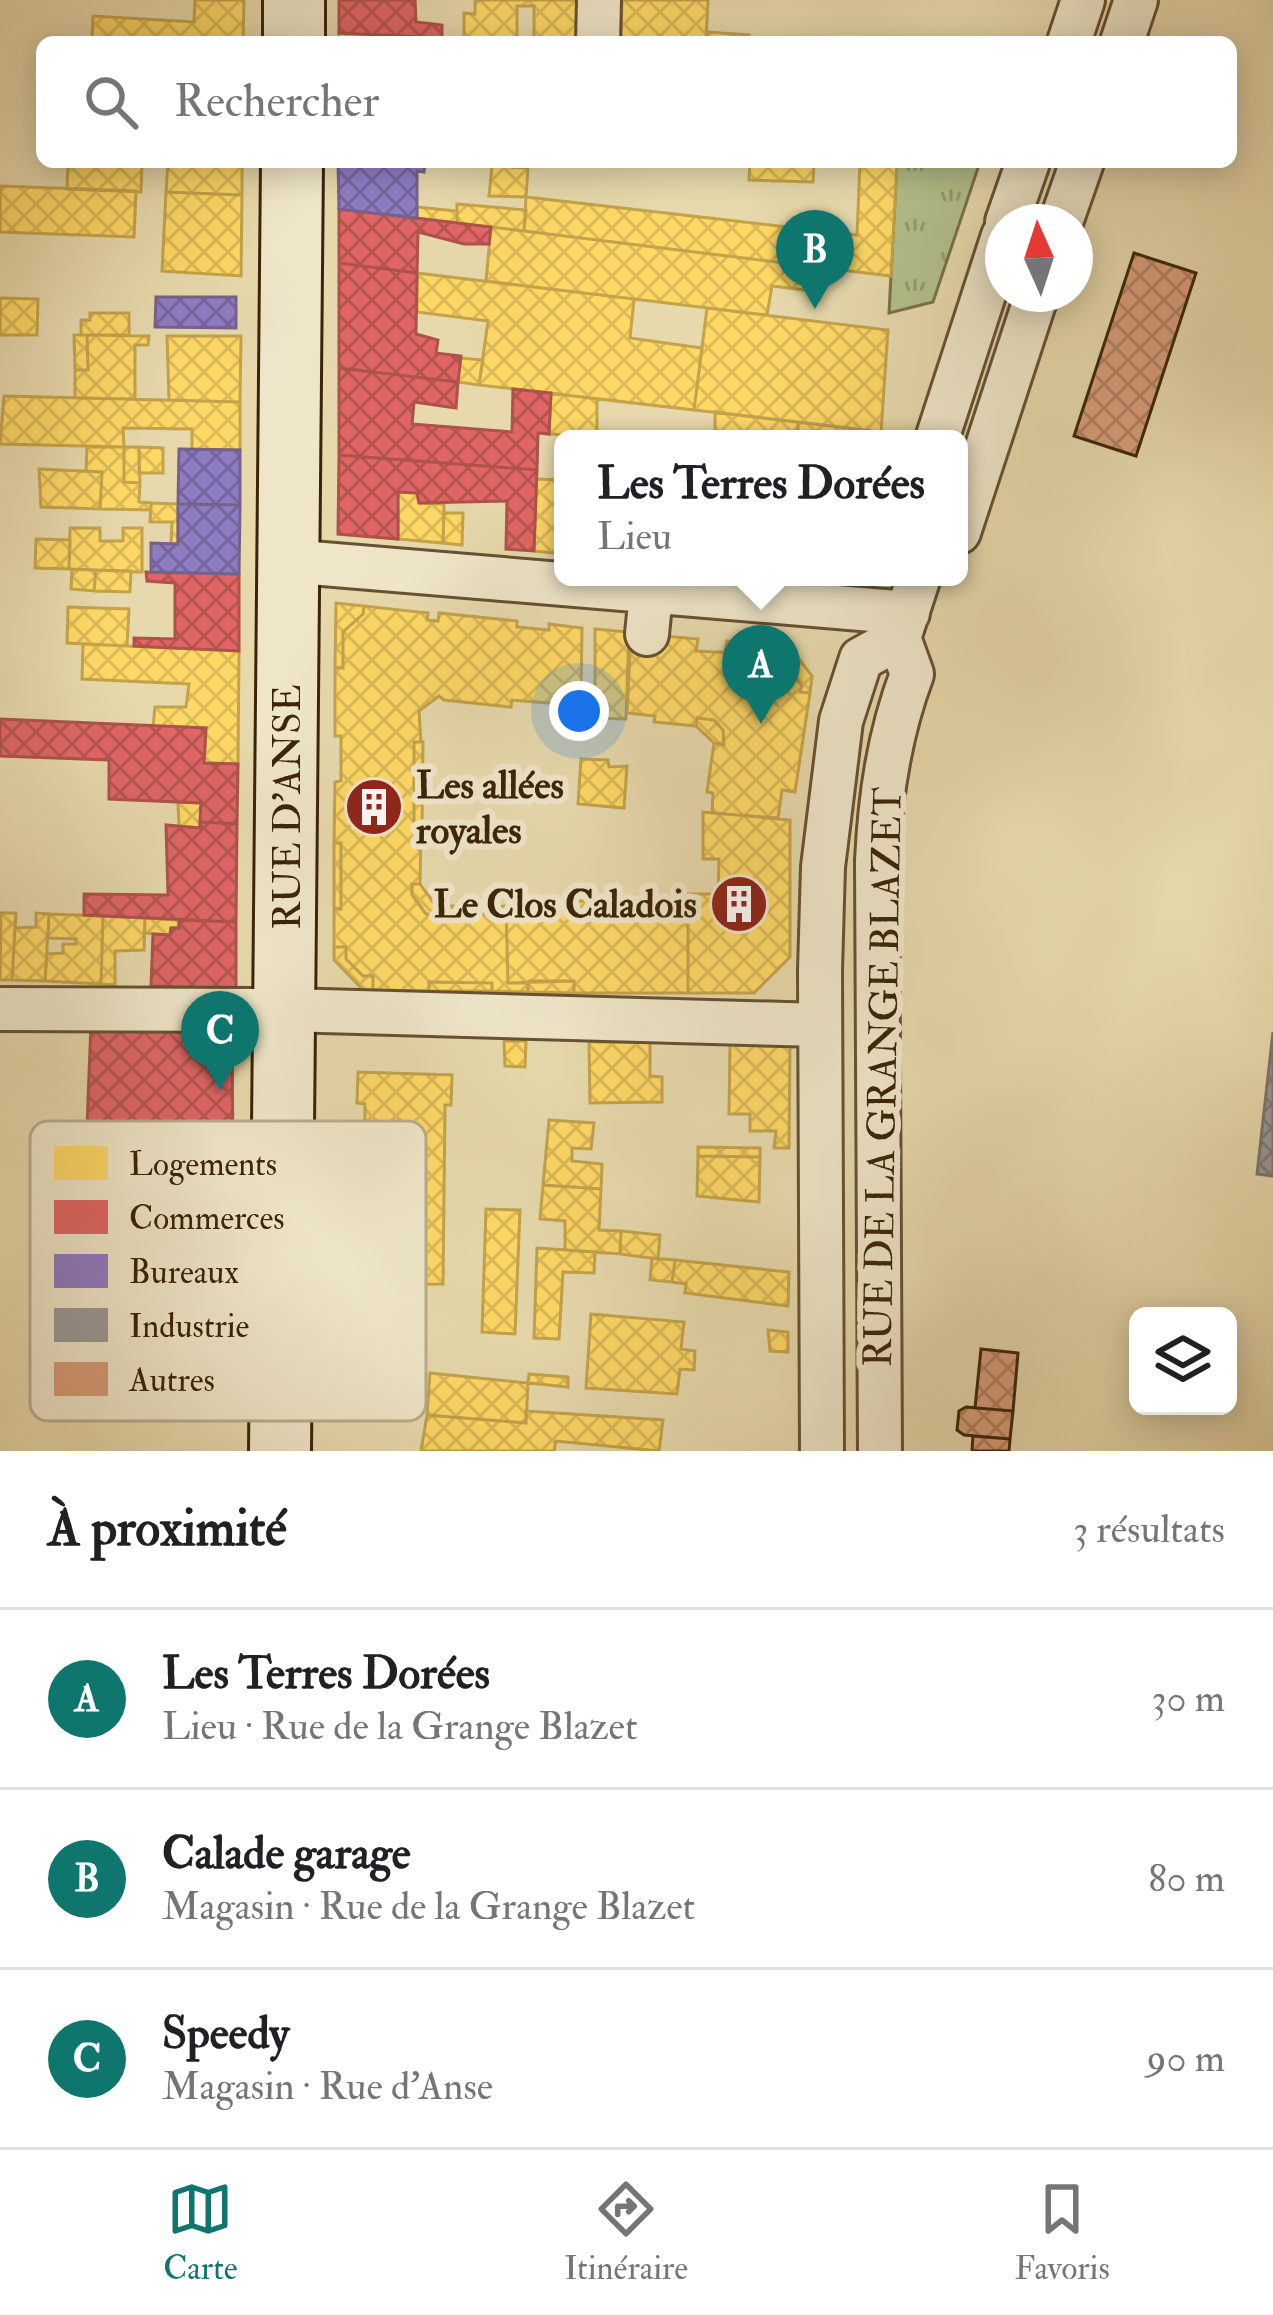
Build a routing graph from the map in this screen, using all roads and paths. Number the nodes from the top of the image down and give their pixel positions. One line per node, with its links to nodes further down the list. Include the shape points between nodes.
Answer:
1 (294, 0): 5 (main road)
2 (599, 0): 6 (street)
3 (1083, 0): 7 (street)
4 (1136, 0): 8 (street)
5 (294, 36)
6 (598, 36)
7 (1071, 36)
8 (1124, 36)
9 (292, 168): 18 (main road, RUE D'ANSE)
10 (1026, 168): 12 (street)
11 (1080, 168): 13 (street)
12 (1013, 204)
13 (1067, 204)
14 (985, 291): 16 (street)
15 (1031, 312): 17 (street)
16 (940, 430)
17 (968, 505)
18 (287, 562): 19 (street, via 649,614); 21 (main road, RUE D'ANSE)
19 (908, 609): 22 (street, RUE DE LA GRANGE BLAZET, via 861,659 841,721 823,867); 25 (street, RUE DE LA GRANGE BLAZET, via 912,674 880,795)
20 (0, 1009): 21 (street)
21 (286, 1010): 22 (street, via 721,1008); 23 (main road, RUE D'ANSE)
22 (820, 1025): 24 (street, RUE DE LA GRANGE BLAZET)
23 (284, 1121)
24 (822, 1451)
25 (880, 1451)

